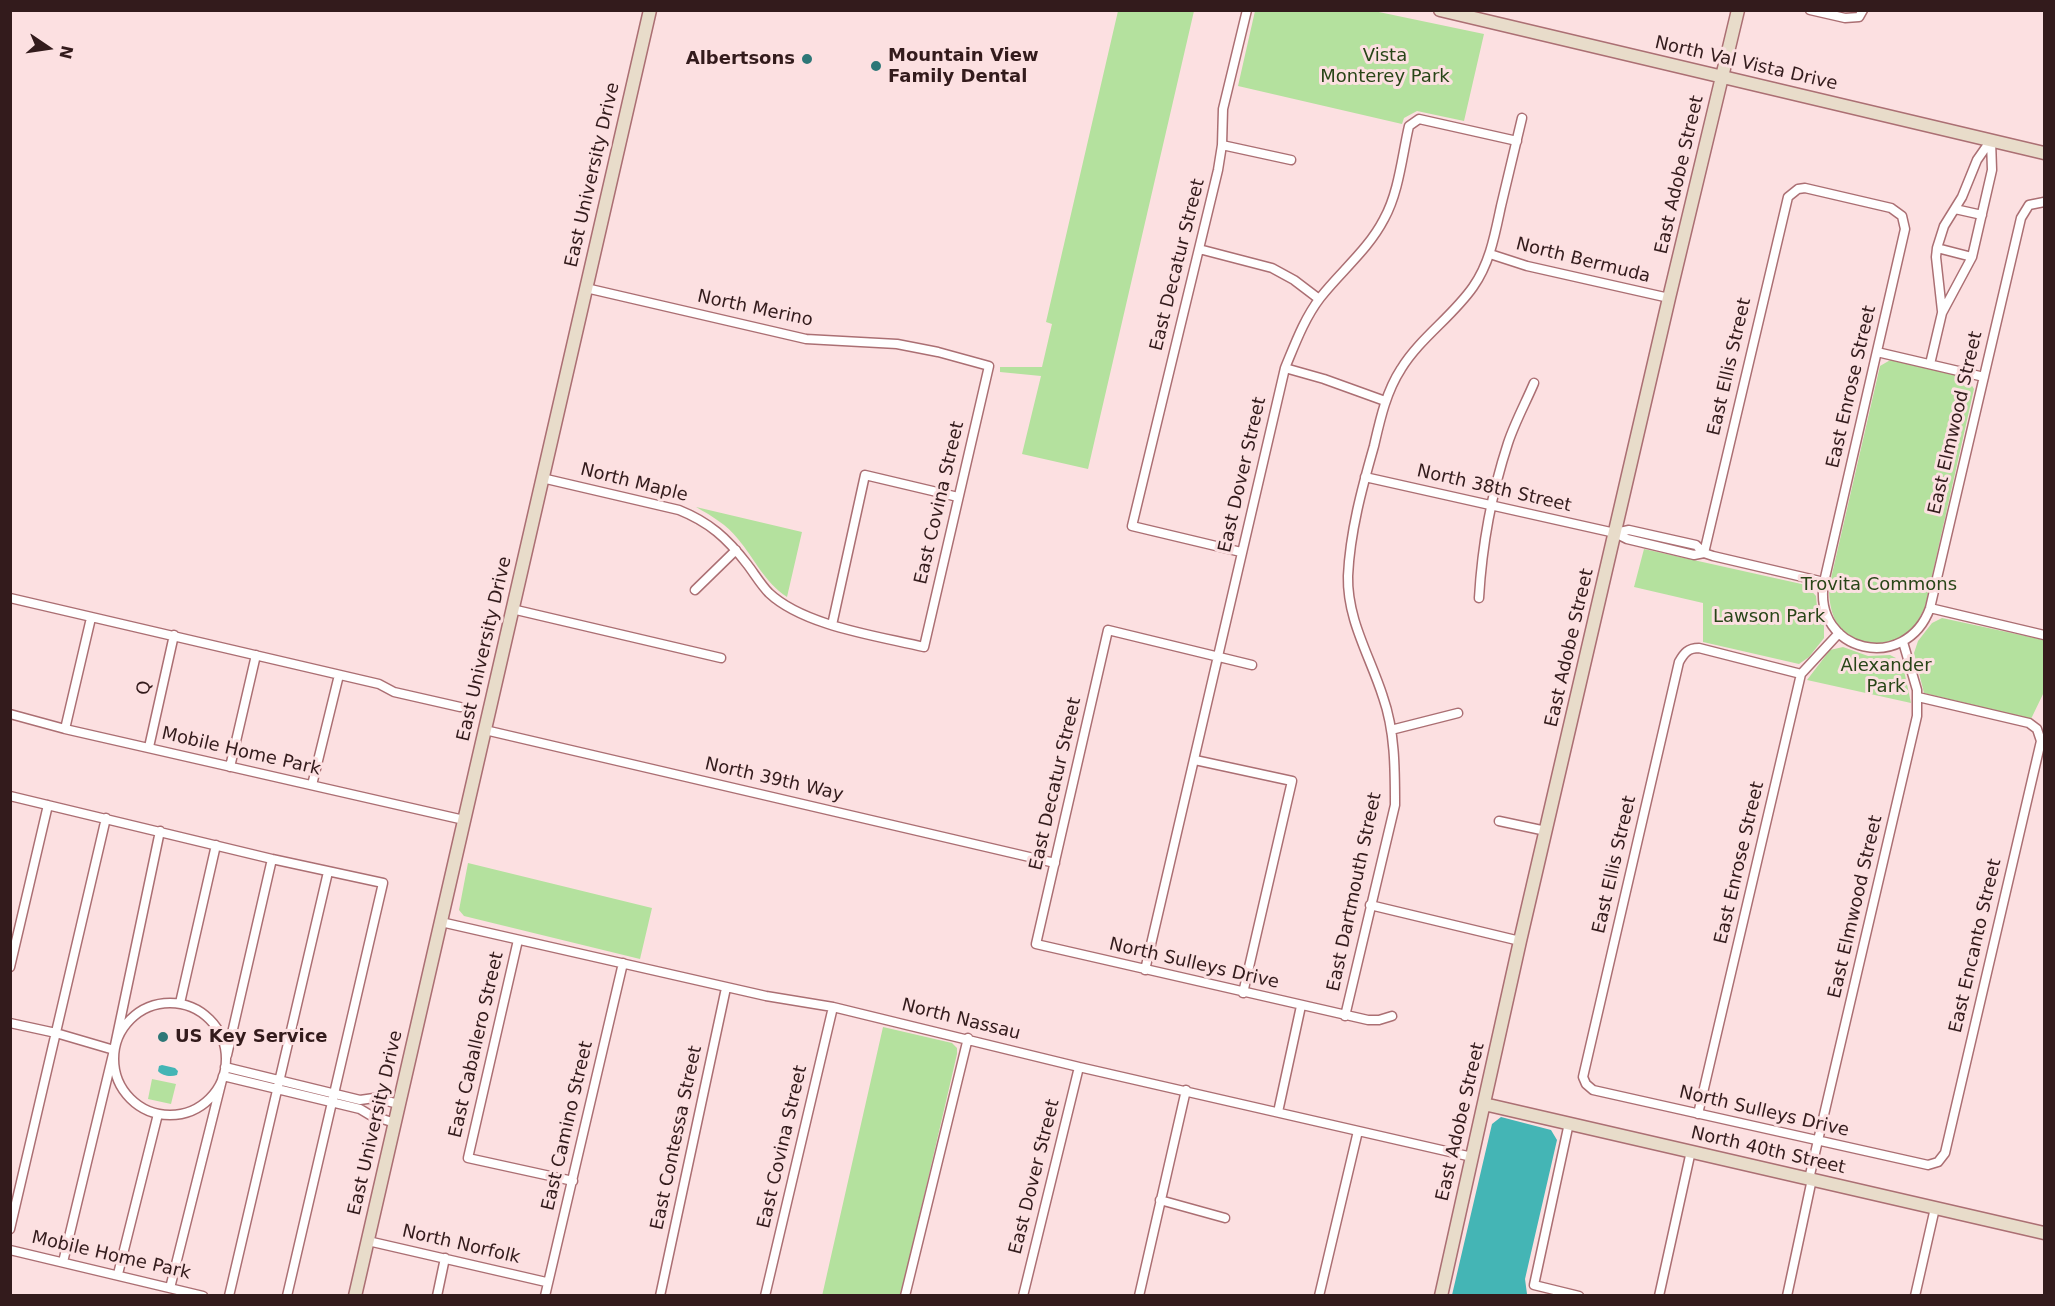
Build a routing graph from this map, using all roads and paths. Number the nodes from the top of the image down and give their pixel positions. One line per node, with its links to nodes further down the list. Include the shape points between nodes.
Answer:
1 (650, 10): 23 (main road, East University Drive)
2 (1247, 10): 12 (street, East Decatur Street, via 1223,110)
3 (1440, 10): 6 (main road, North Val Vista Drive)
4 (1738, 10): 8 (main road, East Adobe Street)
5 (1810, 10): 7 (street, via 1845,18)
6 (1467, 14): 8 (main road, North Val Vista Drive)
7 (1861, 14)
8 (1723, 77): 10 (main road, North Val Vista Drive); 24 (main road, East Adobe Street)
9 (1522, 118): 11 (street, East Dartmouth Street)
10 (1991, 140): 13 (main road, North Val Vista Drive); 17 (street, via 1977,160); 18 (street, via 1992,170)
11 (1517, 141): 21 (street, East Dartmouth Street); 25 (street, East Dover Street, via 1419,119 1409,126 1393,199 1384,219 1357,257)
12 (1222, 145): 14 (street); 20 (street, East Decatur Street)
13 (2044, 153)
14 (1291, 160)
15 (1793, 191): 27 (street, East Enrose Street, via 1805,188 1859,200 1891,208 1902,216 1905,229); 43 (street, East Ellis Street, via 1786,201)
16 (2044, 202): 31 (street, East Elmwood Street, via 2030,205 2021,218)
17 (1955, 209): 18 (street); 19 (street)
18 (1982, 215): 22 (street)
19 (1937, 248): 22 (street); 26 (street)
20 (1199, 249): 25 (street, via 1272,268); 42 (street, East Decatur Street, via 1132,526)
21 (1490, 254): 24 (street, North Bermuda); 33 (street, East Dartmouth Street, via 1473,287 1400,370)
22 (1972, 257): 26 (street)
23 (586, 288): 29 (street, North Merino, via 806,339 897,344); 35 (main road, East University Drive)
24 (1669, 298): 38 (main road, East Adobe Street)
25 (1319, 299): 30 (street, East Dover Street)
26 (1942, 313): 28 (street)
27 (1877, 352): 28 (street); 44 (street, East Enrose Street)
28 (1930, 364): 31 (street)
29 (989, 366): 36 (street, East Covina Street)
30 (1285, 368): 33 (street); 42 (street, East Dover Street)
31 (1984, 377): 48 (street, East Elmwood Street)
32 (1534, 383): 37 (street, via 1509,442)
33 (1385, 401): 34 (street, East Dartmouth Street)
34 (1365, 477): 37 (street, North 38th Street); 69 (street, East Dartmouth Street, via 1351,549 1349,596)
35 (542, 478): 41 (street, North Maple, via 680,510 700,518); 49 (main road, East University Drive)
36 (958, 497): 51 (street, via 865,475); 56 (street, East Covina Street)
37 (1492, 506): 38 (street, North 38th Street); 47 (street)
38 (1615, 533): 39 (street, North 38th Street, via 1629,530); 40 (street, North 38th Street); 80 (main road, East Adobe Street)
39 (1667, 539): 40 (street); 43 (street, North 38th Street, via 1696,545)
40 (1665, 548): 43 (street, North 38th Street, via 1694,555)
41 (736, 550): 45 (street); 51 (street, North Maple, via 769,593 796,613)
42 (1241, 552): 58 (street, East Dover Street)
43 (1704, 553): 44 (street, North 38th Street)
44 (1824, 582): 52 (street, East Enrose Street, via 1824,606)
45 (695, 590)
46 (10, 598): 50 (street)
47 (1479, 598)
48 (1930, 608): 54 (street); 55 (street, East Elmwood Street, via 1919,629)
49 (513, 609): 59 (street); 68 (main road, East University Drive)
50 (91, 618): 53 (street); 67 (street)
51 (832, 625): 56 (street, North Maple)
52 (1839, 633): 55 (street, via 1863,647); 61 (street, East Enrose Street)
53 (174, 635): 57 (street); 70 (street, Q)
54 (2044, 635)
55 (1903, 642): 63 (street, East Elmwood Street)
56 (924, 647)
57 (256, 655): 62 (street); 72 (street)
58 (1218, 656): 60 (street); 71 (street, East Dover Street); 83 (street, East Decatur Street, via 1108,630)
59 (722, 658)
60 (1252, 665)
61 (1801, 674): 106 (street, East Ellis Street, via 1692,648 1679,662 1582,1077); 114 (street, East Enrose Street)
62 (339, 675): 64 (street); 73 (street)
63 (1918, 697): 118 (street, East Elmwood Street, via 1916,724); 121 (street, East Encanto Street, via 2029,723 2039,732 2040,745 1945,1153)
64 (460, 707)
65 (1458, 713): 69 (street)
66 (10, 714): 67 (street, Mobile Home Park)
67 (65, 729): 70 (street, Mobile Home Park)
68 (485, 730): 77 (main road, East University Drive); 83 (street, North 39th Way)
69 (1391, 730): 85 (street, East Dartmouth Street, via 1395,805)
70 (149, 747): 72 (street, Mobile Home Park)
71 (1195, 760): 92 (street, East Dover Street); 94 (street, via 1292,781)
72 (231, 767): 73 (street, Mobile Home Park)
73 (312, 785): 77 (street, Mobile Home Park)
74 (10, 796): 75 (street)
75 (48, 805): 76 (street); 91 (street)
76 (106, 818): 79 (street); 101 (street)
77 (464, 820): 86 (main road, East University Drive)
78 (1499, 821): 80 (street)
79 (160, 831): 81 (street); 103 (street)
80 (1546, 831): 88 (main road, East Adobe Street)
81 (216, 845): 82 (street); 95 (street)
82 (272, 859): 84 (street); 105 (street)
83 (1055, 863): 89 (street, East Decatur Street)
84 (328, 872): 107 (street); 109 (street, via 383,883)
85 (1370, 905): 88 (street); 98 (street, East Dartmouth Street)
86 (441, 922): 87 (street, North Nassau); 110 (main road, East University Drive)
87 (518, 940): 90 (street, North Nassau); 123 (street, East Caballero Street, via 468,1158)
88 (1520, 941): 111 (main road, East Adobe Street)
89 (1036, 944): 92 (street, North Sulleys Drive)
90 (623, 963): 93 (street, North Nassau); 123 (street, East Camino Street)
91 (10, 967)
92 (1145, 970): 94 (street, North Sulleys Drive)
93 (726, 988): 97 (street, North Nassau); 142 (street, East Contessa Street)
94 (1243, 993): 96 (street, North Sulleys Drive)
95 (180, 1003): 103 (street, via 145,1008 130,1018); 105 (street, via 198,1010 213,1023 222,1039)
96 (1301, 1006): 98 (street, North Sulleys Drive); 112 (street)
97 (833, 1007): 102 (street, North Nassau); 143 (street, East Covina Street)
98 (1345, 1016): 99 (street, North Sulleys Drive, via 1368,1020)
99 (1392, 1016)
100 (10, 1023): 101 (street)
101 (56, 1033): 103 (street); 127 (street)
102 (968, 1038): 104 (street, North Nassau); 144 (street)
103 (114, 1050): 113 (street, via 114,1067 129,1098); 132 (street)
104 (1079, 1066): 108 (street, North Nassau); 145 (street, East Dover Street)
105 (225, 1067): 107 (street); 113 (street, via 216,1091 205,1103 175,1115); 135 (street)
106 (1586, 1084): 114 (street, North Sulleys Drive, via 1593,1090)
107 (278, 1085): 109 (street); 137 (street)
108 (1186, 1090): 112 (street, North Nassau); 124 (street)
109 (332, 1098): 110 (street, via 374,1098); 115 (street); 138 (street)
110 (399, 1104): 115 (main road, East University Drive)
111 (1484, 1104): 116 (main road, North 40th Street); 120 (main road, East Adobe Street)
112 (1278, 1113): 117 (street, North Nassau)
113 (159, 1114): 133 (street)
114 (1698, 1114): 118 (street, North Sulleys Drive)
115 (395, 1123): 129 (main road, East University Drive)
116 (1569, 1123): 119 (main road, North 40th Street); 149 (street, via 1534,1285)
117 (1358, 1131): 120 (street, North Nassau); 147 (street)
118 (1818, 1140): 121 (street, North Sulleys Drive, via 1924,1165); 122 (street, East Elmwood Street)
119 (1690, 1152): 122 (main road, North 40th Street); 150 (street)
120 (1472, 1157): 148 (main road, East Adobe Street)
121 (1936, 1164)
122 (1810, 1179): 125 (main road, North 40th Street); 151 (street, East Elmwood Street)
123 (573, 1181): 134 (street, East Camino Street)
124 (1160, 1200): 126 (street); 146 (street)
125 (1935, 1208): 128 (main road, North 40th Street); 152 (street)
126 (1225, 1218)
127 (10, 1229)
128 (2044, 1233)
129 (368, 1241): 131 (street, North Norfolk); 139 (main road, East University Drive)
130 (10, 1250): 132 (street, Mobile Home Park)
131 (445, 1258): 134 (street, North Norfolk); 140 (street)
132 (63, 1262): 133 (street, Mobile Home Park)
133 (118, 1274): 135 (street, Mobile Home Park)
134 (546, 1282): 141 (street, East Camino Street)
135 (170, 1288): 136 (street, Mobile Home Park)
136 (203, 1296)
137 (229, 1296)
138 (287, 1296)
139 (355, 1296)
140 (437, 1296)
141 (544, 1296)
142 (660, 1296)
143 (765, 1296)
144 (905, 1296)
145 (1023, 1296)
146 (1138, 1296)
147 (1319, 1296)
148 (1441, 1296)
149 (1579, 1296)
150 (1659, 1296)
151 (1787, 1296)
152 (1915, 1296)

